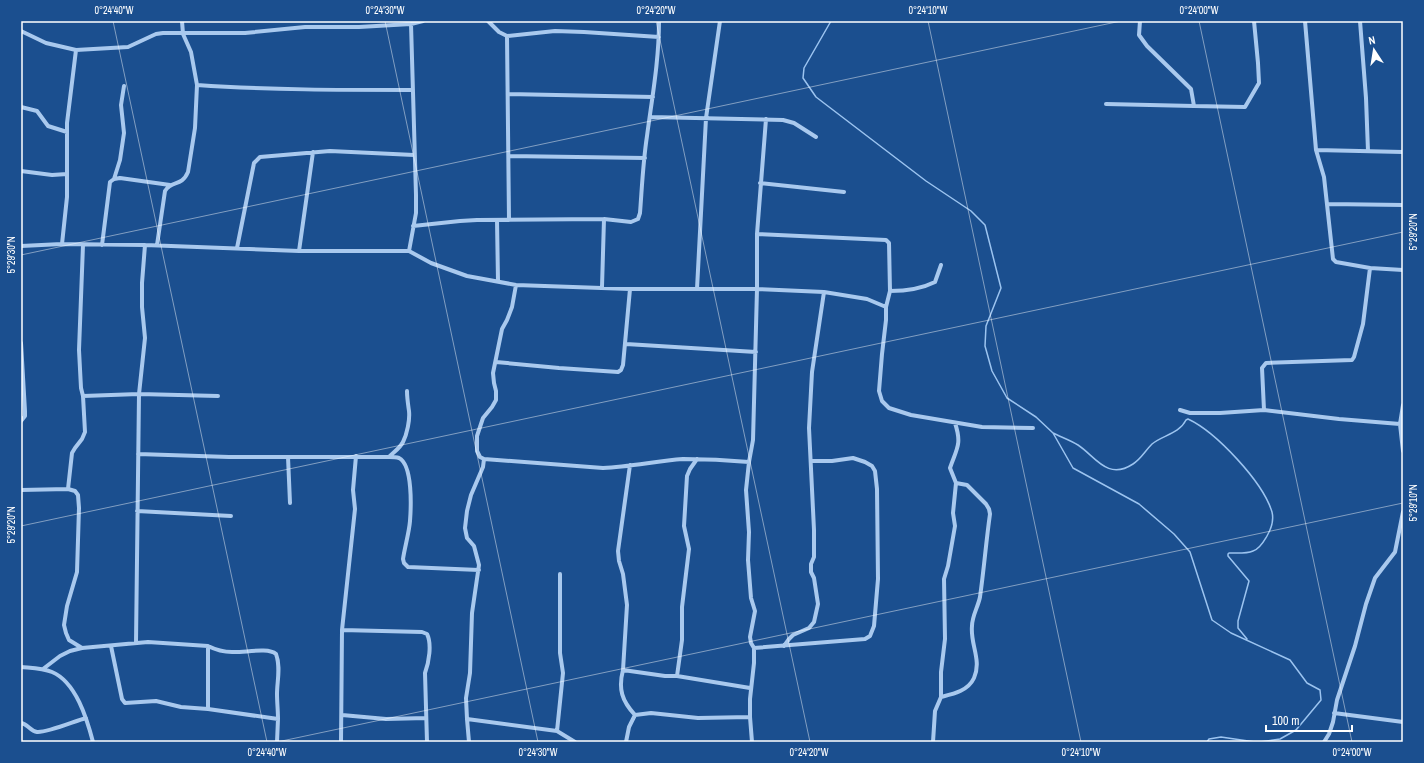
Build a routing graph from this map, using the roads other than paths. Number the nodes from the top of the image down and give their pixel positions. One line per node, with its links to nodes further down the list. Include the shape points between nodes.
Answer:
1 (182, 21): 12 (street)
2 (423, 21): 10 (street)
3 (488, 21): 13 (street, via 498,32)
4 (658, 21): 14 (street)
5 (720, 21): 25 (street)
6 (1140, 21): 22 (street, via 1139,35 1191,89)
7 (1254, 21): 22 (street, via 1259,83 1248,102 1244,107)
8 (1305, 21): 29 (street)
9 (1360, 21): 30 (street)
10 (410, 24): 12 (street); 18 (street)
11 (21, 31): 15 (street, via 46,43)
12 (183, 34): 15 (street, via 156,34 128,47); 16 (street, via 191,52)
13 (507, 36): 14 (street, via 555,31); 19 (street)
14 (658, 37): 20 (street)
15 (76, 50): 27 (street)
16 (198, 85): 18 (street, via 264,89); 40 (street, via 188,172 182,181)
17 (124, 86): 38 (street, via 121,105 124,133)
18 (412, 90): 33 (street)
19 (508, 94): 20 (street); 34 (street)
20 (653, 97): 24 (street)
21 (1106, 104): 22 (street)
22 (1194, 106)
23 (21, 108): 27 (street, via 36,111 48,126)
24 (650, 117): 25 (street); 35 (street)
25 (706, 118): 26 (street); 65 (street)
26 (766, 119): 28 (street, via 783,120); 39 (street)
27 (67, 132): 37 (street)
28 (816, 137)
29 (1316, 150): 30 (street); 42 (street)
30 (1368, 151): 32 (street)
31 (313, 152): 33 (street); 55 (street, via 260,157 254,163); 56 (street)
32 (1403, 152)
33 (414, 155): 47 (street, via 416,213)
34 (509, 156): 35 (street); 46 (street)
35 (645, 158): 44 (street, via 638,219 631,222)
36 (21, 170): 37 (street)
37 (67, 174): 49 (street)
38 (114, 179): 40 (street); 51 (street, via 110,182)
39 (760, 183): 41 (street); 48 (street)
40 (170, 185): 54 (street, via 165,191)
41 (844, 192)
42 (1328, 204): 43 (street); 59 (street, via 1333,259 1336,262)
43 (1403, 205)
44 (604, 219): 46 (street); 63 (street)
45 (498, 220): 46 (street); 47 (street); 61 (street)
46 (509, 220)
47 (413, 226): 57 (street)
48 (757, 234): 66 (street); 67 (street, via 886,240 890,251)
49 (62, 244): 50 (street); 53 (street)
50 (83, 245): 51 (street); 76 (street, via 80,350)
51 (102, 245): 52 (street)
52 (145, 245): 54 (street); 75 (street, via 142,284 145,338)
53 (21, 246)
54 (157, 246): 55 (street)
55 (237, 248): 56 (street)
56 (299, 251): 57 (street)
57 (409, 251): 61 (street, via 446,269 467,276)
58 (941, 265): 67 (street, via 934,282 926,287)
59 (1370, 268): 60 (street); 80 (street, via 1363,324 1352,360 1266,363 1262,368)
60 (1403, 270)
61 (498, 281): 62 (street)
62 (516, 285): 63 (street); 73 (street, via 512,307 502,329)
63 (602, 287): 64 (street)
64 (630, 289): 65 (street); 71 (street)
65 (697, 289): 66 (street)
66 (757, 289): 68 (street); 72 (street)
67 (890, 291): 69 (street)
68 (824, 292): 69 (street, via 867,299); 92 (street, via 812,372)
69 (886, 307): 82 (street, via 879,391 882,401 889,408 911,415)
70 (21, 343): 81 (street, via 25,411)
71 (626, 344): 72 (street); 73 (street, via 623,365 618,372)
72 (756, 352): 93 (street)
73 (496, 362): 90 (street, via 493,373 496,400 483,418 477,436 477,451)
74 (407, 391): 89 (street, via 408,424 403,442)
75 (139, 394): 76 (street); 77 (street); 86 (street)
76 (83, 396): 96 (street, via 85,432 72,454)
77 (218, 396)
78 (1403, 406): 83 (street)
79 (1180, 410): 80 (street, via 1190,413 1220,413)
80 (1264, 410): 83 (street)
81 (21, 421)
82 (954, 423): 84 (street, via 982,427); 95 (street, via 959,434 959,443 950,468)
83 (1400, 424): 85 (street)
84 (1033, 428)
85 (1403, 451)
86 (138, 454): 87 (street); 99 (street)
87 (288, 456): 88 (street); 98 (street)
88 (356, 456): 89 (street); 104 (street, via 353,490 355,509)
89 (390, 457): 102 (street, via 400,459 409,478 410,522 404,563 408,567)
90 (484, 459): 94 (street, via 603,468); 102 (street, via 471,495 465,528 467,538 474,546 478,558)
91 (697, 459): 93 (street); 94 (street); 114 (street, via 687,476 684,526 689,549)
92 (811, 461): 108 (street, via 814,557 811,572 818,604 814,622 809,628 789,639); 108 (street, via 853,458 872,466 875,471 878,579 874,626 870,636 865,639)
93 (749, 462): 110 (street, via 746,490 748,560 751,598 755,611 750,637)
94 (630, 465): 113 (street, via 618,551 627,605)
95 (956, 483): 116 (street, via 953,513 955,526 944,579 945,640); 116 (street, via 967,485 986,504 990,514 981,591 972,627 977,654 974,678 960,692)
96 (68, 489): 97 (street); 109 (street, via 77,492 79,508 77,572 64,625 69,640)
97 (21, 490)
98 (290, 503)
99 (137, 511): 101 (street); 105 (street)
100 (1403, 512): 118 (street, via 1395,552 1375,578)
101 (231, 516)
102 (479, 570): 125 (street, via 472,613)
103 (560, 574): 128 (street, via 560,653 563,673)
104 (342, 630): 119 (street); 123 (street, via 427,634 429,638 428,666 425,672)
105 (136, 643): 106 (street); 107 (street)
106 (111, 646): 109 (street); 117 (street, via 125,703 156,701 181,707)
107 (208, 646): 117 (street); 124 (street, via 230,652 270,651 276,654 279,677)
108 (784, 646): 110 (street)
109 (82, 648): 112 (street, via 60,656)
110 (754, 648): 115 (street)
111 (21, 667): 112 (street)
112 (44, 670): 122 (street, via 66,683)
113 (623, 670): 114 (street); 120 (street, via 620,680 623,698)
114 (677, 676): 115 (street)
115 (750, 688): 121 (street)
116 (941, 697): 137 (street, via 935,711)
117 (208, 709): 124 (street)
118 (1334, 713): 127 (street); 138 (street, via 1329,734)
119 (342, 715): 123 (street, via 386,719); 131 (street)
120 (635, 715): 121 (street, via 651,713 698,718); 135 (street)
121 (750, 717): 136 (street)
122 (86, 718): 126 (street, via 40,732); 129 (street)
123 (426, 718): 132 (street)
124 (278, 719): 130 (street)
125 (467, 719): 128 (street); 133 (street)
126 (21, 722)
127 (1403, 722)
128 (557, 731): 134 (street)
129 (93, 742)
130 (277, 742)
131 (341, 742)
132 (427, 742)
133 (469, 742)
134 (575, 742)
135 (626, 742)
136 (752, 742)
137 (933, 742)
138 (1324, 742)

